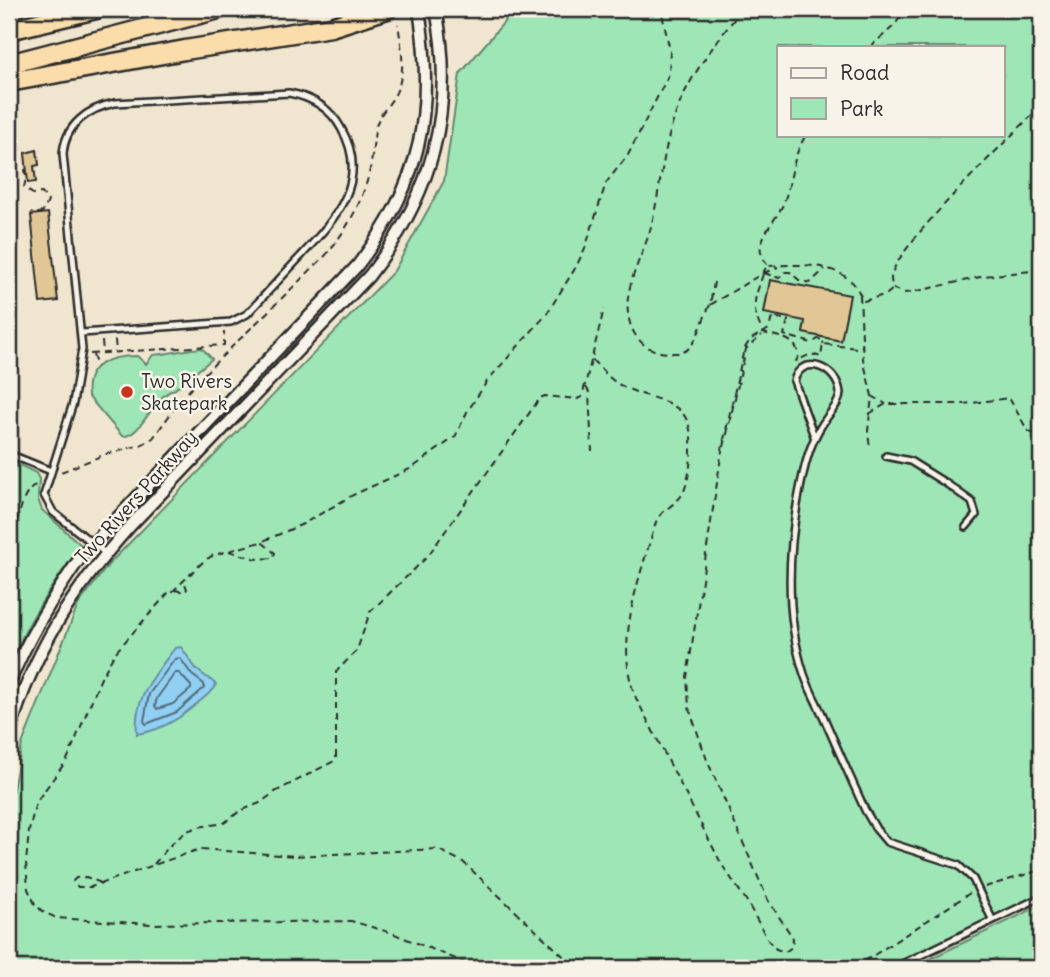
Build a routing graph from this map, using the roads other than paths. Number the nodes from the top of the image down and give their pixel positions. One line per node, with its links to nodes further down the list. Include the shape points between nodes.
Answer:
1 (96, 9): 6 (highway)
2 (219, 9): 7 (highway)
3 (387, 9): 8 (highway, via 331,27)
4 (419, 9): 15 (street, Two Rivers Parkway, via 427,77 419,145 409,178 378,239)
5 (436, 9): 16 (street, Two Rivers Parkway, via 442,41 441,113 435,149 410,217 369,276)
6 (9, 30)
7 (9, 64)
8 (9, 82)
9 (82, 333): 9 (lane, via 63,154 65,139 77,121 115,103 289,93 330,113 348,140 352,160 345,201 329,226 247,314 224,323); 13 (lane, via 73,403)
10 (814, 436): 10 (lane, via 794,381 802,368 814,365 834,377 840,393); 20 (lane, via 790,555 793,622 804,673 876,829 887,842 958,865 973,879)
11 (9, 454): 13 (lane)
12 (886, 456): 14 (lane, via 909,461 972,502 976,515)
13 (51, 471): 15 (lane, via 44,492 48,507)
14 (966, 527)
15 (93, 543): 16 (lane); 17 (street, Two Rivers Parkway, via 50,600)
16 (105, 553): 18 (street, Two Rivers Parkway, via 64,608 38,655)
17 (9, 684)
18 (9, 735)
19 (1041, 897): 20 (lane)
20 (992, 919): 21 (lane)
21 (894, 968)

